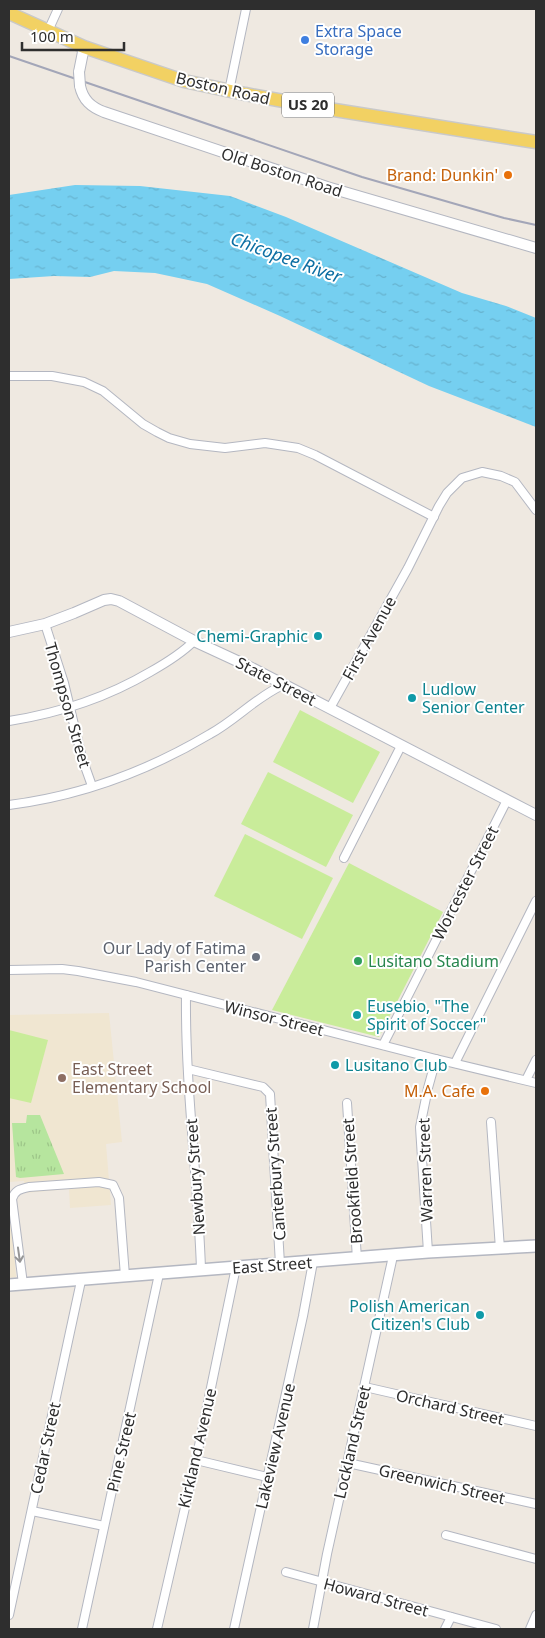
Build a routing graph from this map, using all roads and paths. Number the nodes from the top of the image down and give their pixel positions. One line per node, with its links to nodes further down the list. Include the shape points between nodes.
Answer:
1 (58, 9): 4 (street)
2 (246, 9): 6 (street)
3 (9, 13): 4 (main road, Boston Road / US 20)
4 (48, 31): 5 (main road, Boston Road / US 20)
5 (84, 46): 6 (main road, Boston Road / US 20, via 184,80); 8 (street, Old Boston Road, bridge, via 80,72 83,96 90,105 104,112 327,188)
6 (229, 91): 7 (main road, Boston Road / US 20)
7 (536, 142)
8 (536, 248)
9 (9, 376): 11 (street, via 52,376 84,382 103,390 143,424 169,438 190,444 225,448 265,444 298,448)
10 (536, 510): 11 (street, First Avenue, via 515,482 482,472 462,478 447,493)
11 (434, 517): 17 (street, First Avenue)
12 (45, 624): 13 (street, State Street); 14 (street, State Street, via 112,599); 16 (street, Thompson Street)
13 (9, 632)
14 (194, 641): 15 (street, State Street); 16 (street, via 182,653 134,682)
15 (283, 685): 17 (street, State Street); 20 (street, via 268,692 212,734 171,756 123,777)
16 (70, 708): 18 (street); 20 (street, Thompson Street)
17 (330, 708): 19 (street, State Street)
18 (9, 721)
19 (401, 746): 21 (street, State Street); 24 (street)
20 (92, 786): 22 (street, via 48,799)
21 (507, 800): 23 (street, State Street); 28 (street, Worcester Street)
22 (9, 805)
23 (536, 815)
24 (344, 858)
25 (536, 901): 31 (street)
26 (9, 970): 27 (street, Winsor Street, via 92,972)
27 (186, 995): 28 (street, Winsor Street); 32 (street, Newbury Street)
28 (382, 1045): 29 (street, Winsor Street)
29 (436, 1059): 31 (street, Winsor Street); 39 (street, Warren Street, via 420,1127)
30 (536, 1060): 33 (street)
31 (455, 1063): 33 (street, Winsor Street)
32 (188, 1069): 43 (street, Canterbury Street, via 263,1087 270,1094); 45 (street, Newbury Street)
33 (526, 1080): 34 (street, Winsor Street)
34 (536, 1082)
35 (347, 1102): 41 (street, Brookfield Street)
36 (491, 1122): 38 (street)
37 (536, 1246): 38 (main road, East Street)
38 (500, 1249): 39 (main road, East Street)
39 (428, 1252): 40 (main road, East Street)
40 (393, 1256): 41 (main road, East Street); 51 (street, Lockland Street)
41 (356, 1259): 42 (main road, East Street)
42 (313, 1262): 43 (main road, East Street); 55 (street, Lakeview Avenue)
43 (280, 1264): 44 (main road, East Street)
44 (236, 1267): 45 (main road, East Street); 53 (street, Kirkland Avenue)
45 (201, 1269): 46 (main road, East Street)
46 (159, 1274): 47 (main road, East Street); 58 (street, Pine Street)
47 (125, 1276): 48 (main road, East Street); 49 (street, one-way to 49, via 119,1198 113,1185 99,1182 29,1186 19,1189 12,1199)
48 (81, 1281): 49 (main road, East Street); 57 (street, Cedar Street)
49 (23, 1284): 50 (main road, East Street)
50 (9, 1285)
51 (365, 1387): 52 (street, Orchard Street); 54 (street, Lockland Street)
52 (536, 1426)
53 (196, 1460): 55 (street); 67 (street, Kirkland Avenue)
54 (348, 1463): 56 (street, Greenwich Street); 62 (street, Lockland Street)
55 (267, 1477): 68 (street, Lakeview Avenue)
56 (536, 1504)
57 (32, 1511): 58 (street); 63 (street, Cedar Street)
58 (104, 1526): 66 (street, Pine Street)
59 (446, 1535): 60 (street)
60 (536, 1559)
61 (286, 1572): 62 (street, Howard Street)
62 (322, 1582): 65 (street, Howard Street); 69 (street, Lockland Street)
63 (9, 1615)
64 (536, 1615): 72 (street)
65 (450, 1617): 70 (street); 71 (street, Howard Street)
66 (82, 1629)
67 (157, 1629)
68 (234, 1629)
69 (313, 1629)
70 (445, 1629)
71 (496, 1629)
72 (530, 1629)

